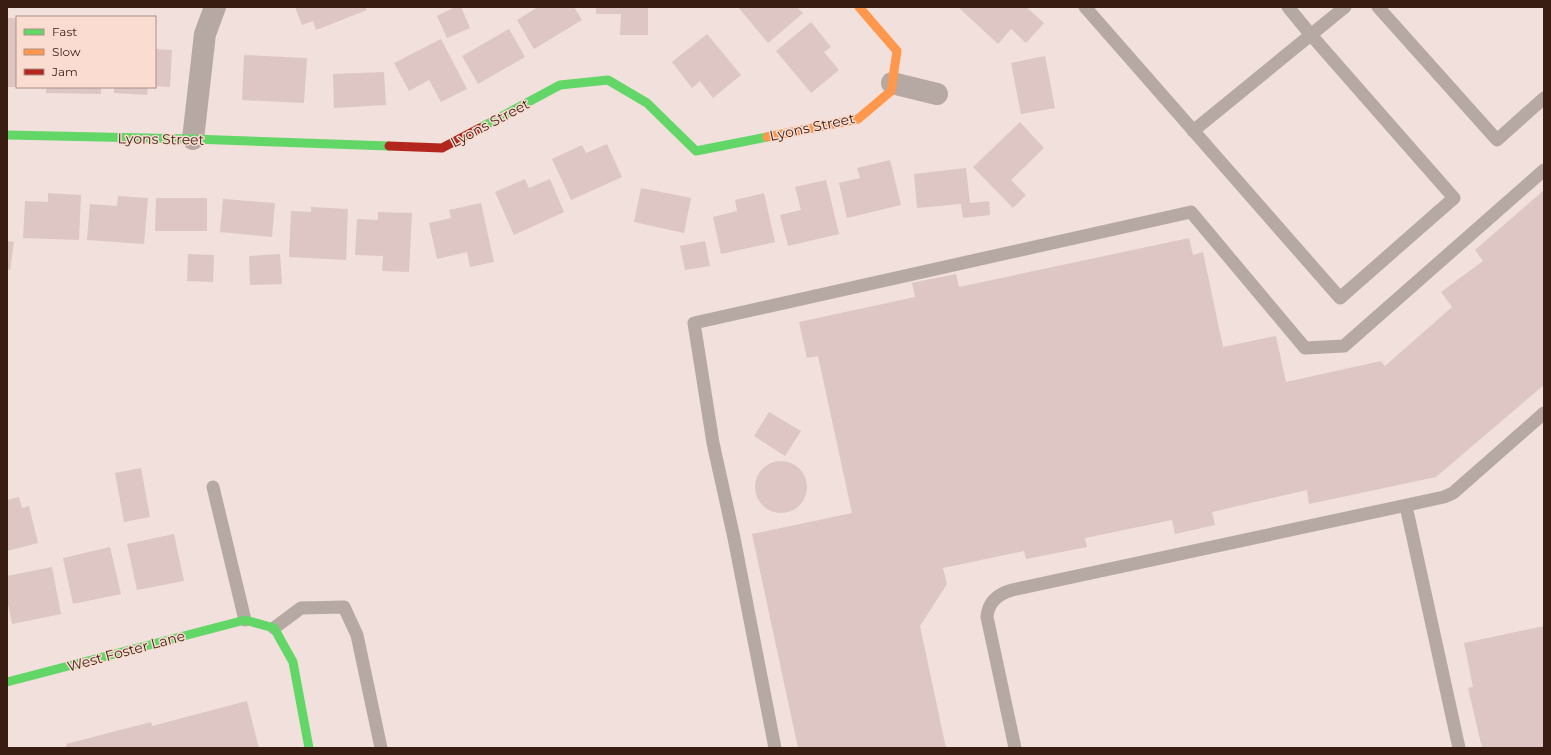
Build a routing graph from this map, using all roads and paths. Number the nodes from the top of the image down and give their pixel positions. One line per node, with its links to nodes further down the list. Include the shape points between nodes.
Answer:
1 (215, 7): 13 (street, via 205,34)
2 (859, 7): 8 (street, Lyons Street, via 896,51)
3 (1085, 7): 11 (lane)
4 (1288, 7): 7 (lane)
5 (1345, 7): 7 (lane)
6 (1378, 7): 10 (lane, via 1497,140)
7 (1311, 35): 11 (lane); 11 (lane, via 1454,198 1340,298)
8 (892, 83): 9 (street); 13 (street, Lyons Street, via 890,91 858,119 696,151 647,103 608,80 560,85 442,148)
9 (937, 94)
10 (1544, 98)
11 (1193, 131)
12 (7, 135): 13 (street, Lyons Street)
13 (193, 139)
14 (1544, 170): 23 (lane, via 1344,346 1305,348 1191,212 694,323 713,443)
15 (1544, 413): 17 (lane, via 1453,493 1436,500)
16 (213, 487): 18 (lane)
17 (1406, 506): 24 (lane, via 1016,589 998,596 990,605 987,617); 25 (lane)
18 (245, 620): 19 (street); 20 (street, West Foster Lane)
19 (274, 628): 21 (street, via 293,662); 22 (lane, via 301,608 344,607 357,635)
20 (7, 682)
21 (310, 748)
22 (381, 748)
23 (775, 748)
24 (1015, 748)
25 (1459, 748)

